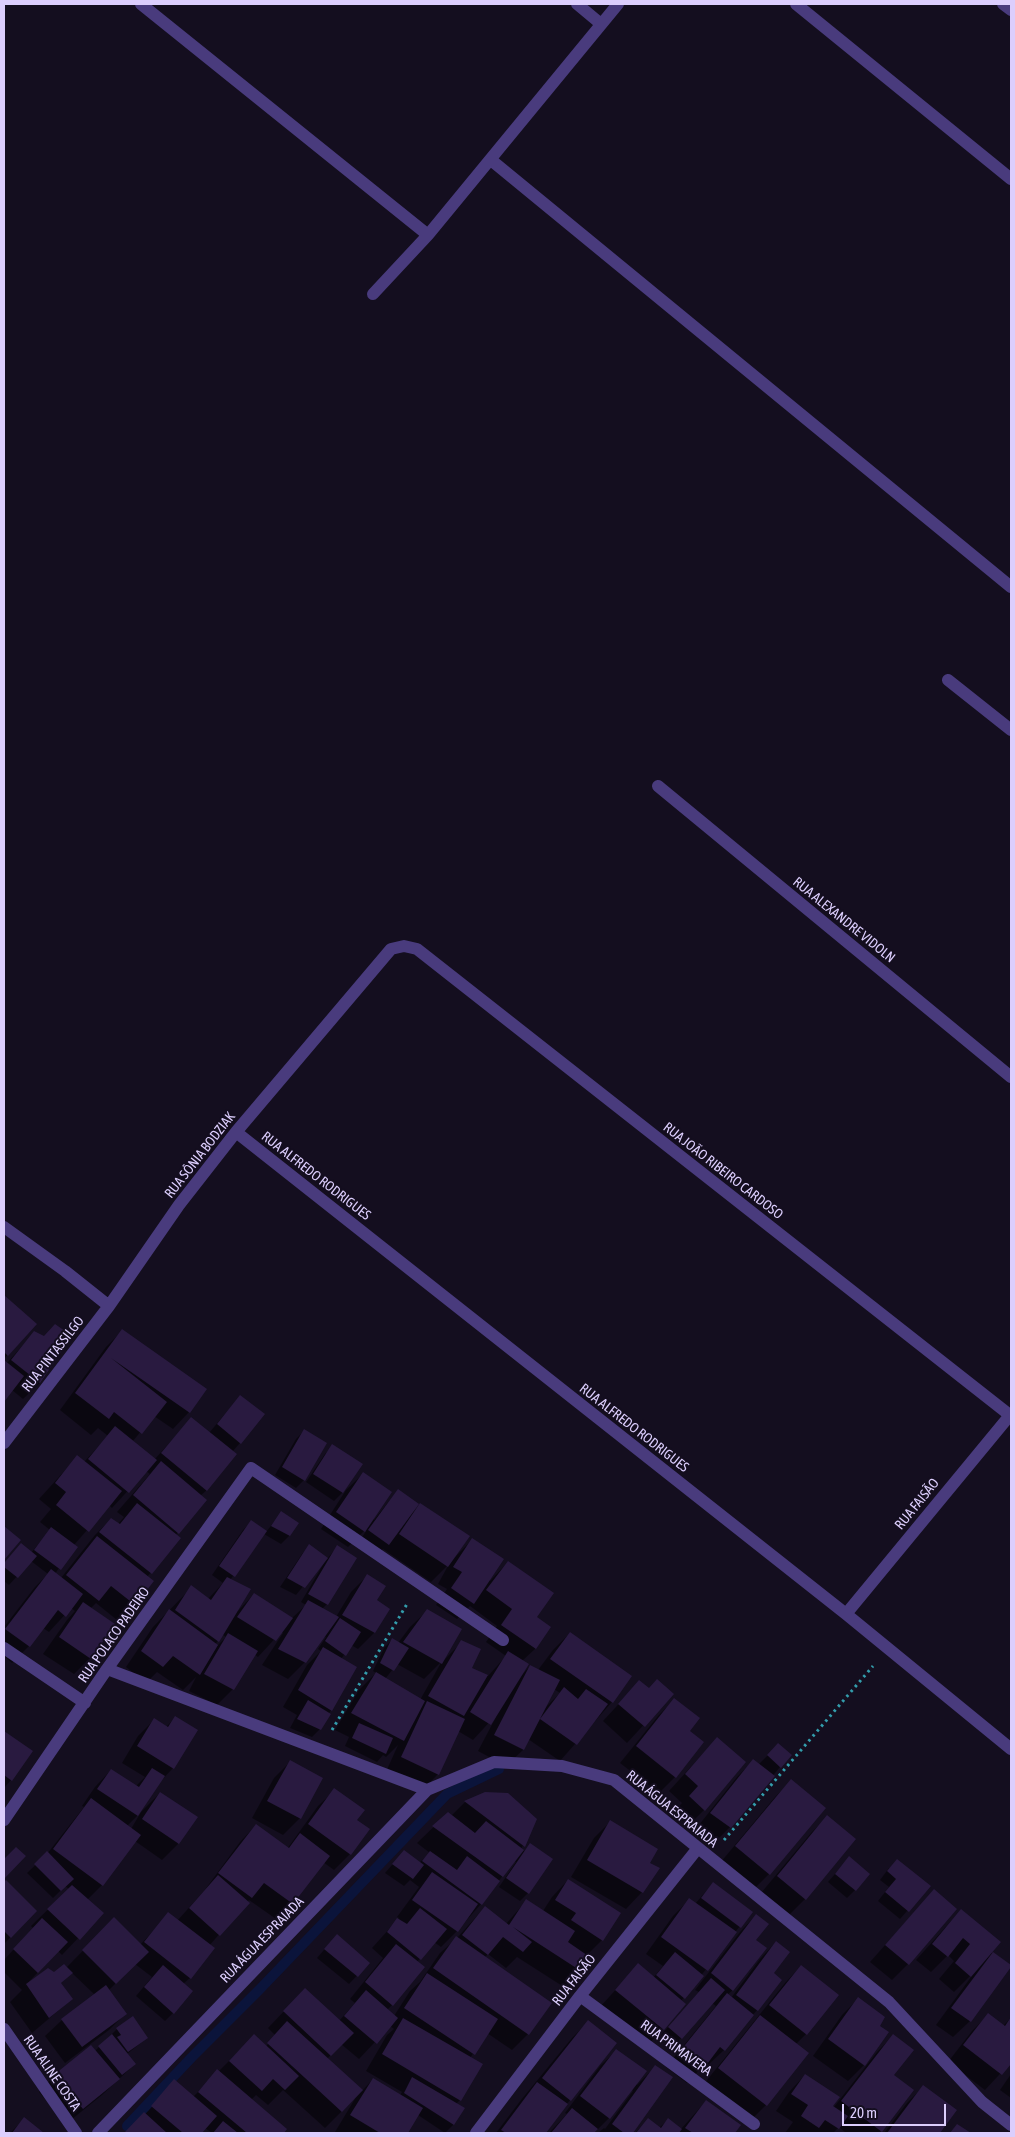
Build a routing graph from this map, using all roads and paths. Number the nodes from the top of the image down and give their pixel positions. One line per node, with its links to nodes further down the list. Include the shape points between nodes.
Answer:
1 (141, 4): 10 (street)
2 (577, 4): 7 (street)
3 (618, 4): 7 (street)
4 (796, 4): 9 (street)
5 (1003, 4): 6 (street)
6 (1011, 10)
7 (601, 24): 8 (street)
8 (490, 160): 10 (street); 12 (street)
9 (1011, 178)
10 (428, 235): 11 (street)
11 (373, 294)
12 (1011, 587)
13 (948, 680): 14 (street)
14 (1011, 730)
15 (658, 786): 17 (street, RUA ALEXANDRE VIDOLN)
16 (417, 949): 18 (street, RUA SÔNIA BODZIAK, via 404,946 391,949); 21 (street, RUA JOÃO RIBEIRO CARDOSO)
17 (1011, 1077)
18 (236, 1132): 20 (street, RUA SÔNIA BODZIAK, via 179,1205); 24 (street, RUA ALFREDO RODRIGUES)
19 (4, 1226): 20 (street)
20 (109, 1306): 22 (street, RUA PINTASSILGO)
21 (1011, 1415): 24 (street, RUA FAISÃO)
22 (4, 1443)
23 (419, 1584): 25 (street); 28 (street, RUA POLACO PADEIRO, via 251,1468); 30 (path)
24 (846, 1614): 27 (street, RUA ALFREDO RODRIGUES)
25 (503, 1640)
26 (4, 1648): 29 (street)
27 (888, 1648): 31 (street, RUA ALFREDO RODRIGUES); 35 (path)
28 (107, 1670): 29 (street, RUA POLACO PADEIRO); 30 (street)
29 (85, 1703): 33 (street, RUA POLACO PADEIRO)
30 (320, 1750): 32 (street)
31 (1011, 1750)
32 (427, 1790): 34 (street, RUA ÁGUA ESPRAIADA, via 494,1762 562,1766 614,1780); 41 (street, RUA ÁGUA ESPRAIADA)
33 (4, 1820)
34 (698, 1848): 35 (street, RUA ÁGUA ESPRAIADA); 36 (street, RUA FAISÃO)
35 (709, 1858): 39 (street, RUA ÁGUA ESPRAIADA, via 888,2002 982,2102)
36 (580, 1996): 38 (street, RUA PRIMAVERA); 42 (street, RUA FAISÃO)
37 (4, 2029): 40 (street, RUA ALINE COSTA)
38 (754, 2124)
39 (1011, 2125)
40 (76, 2133)
41 (98, 2133)
42 (476, 2133)

